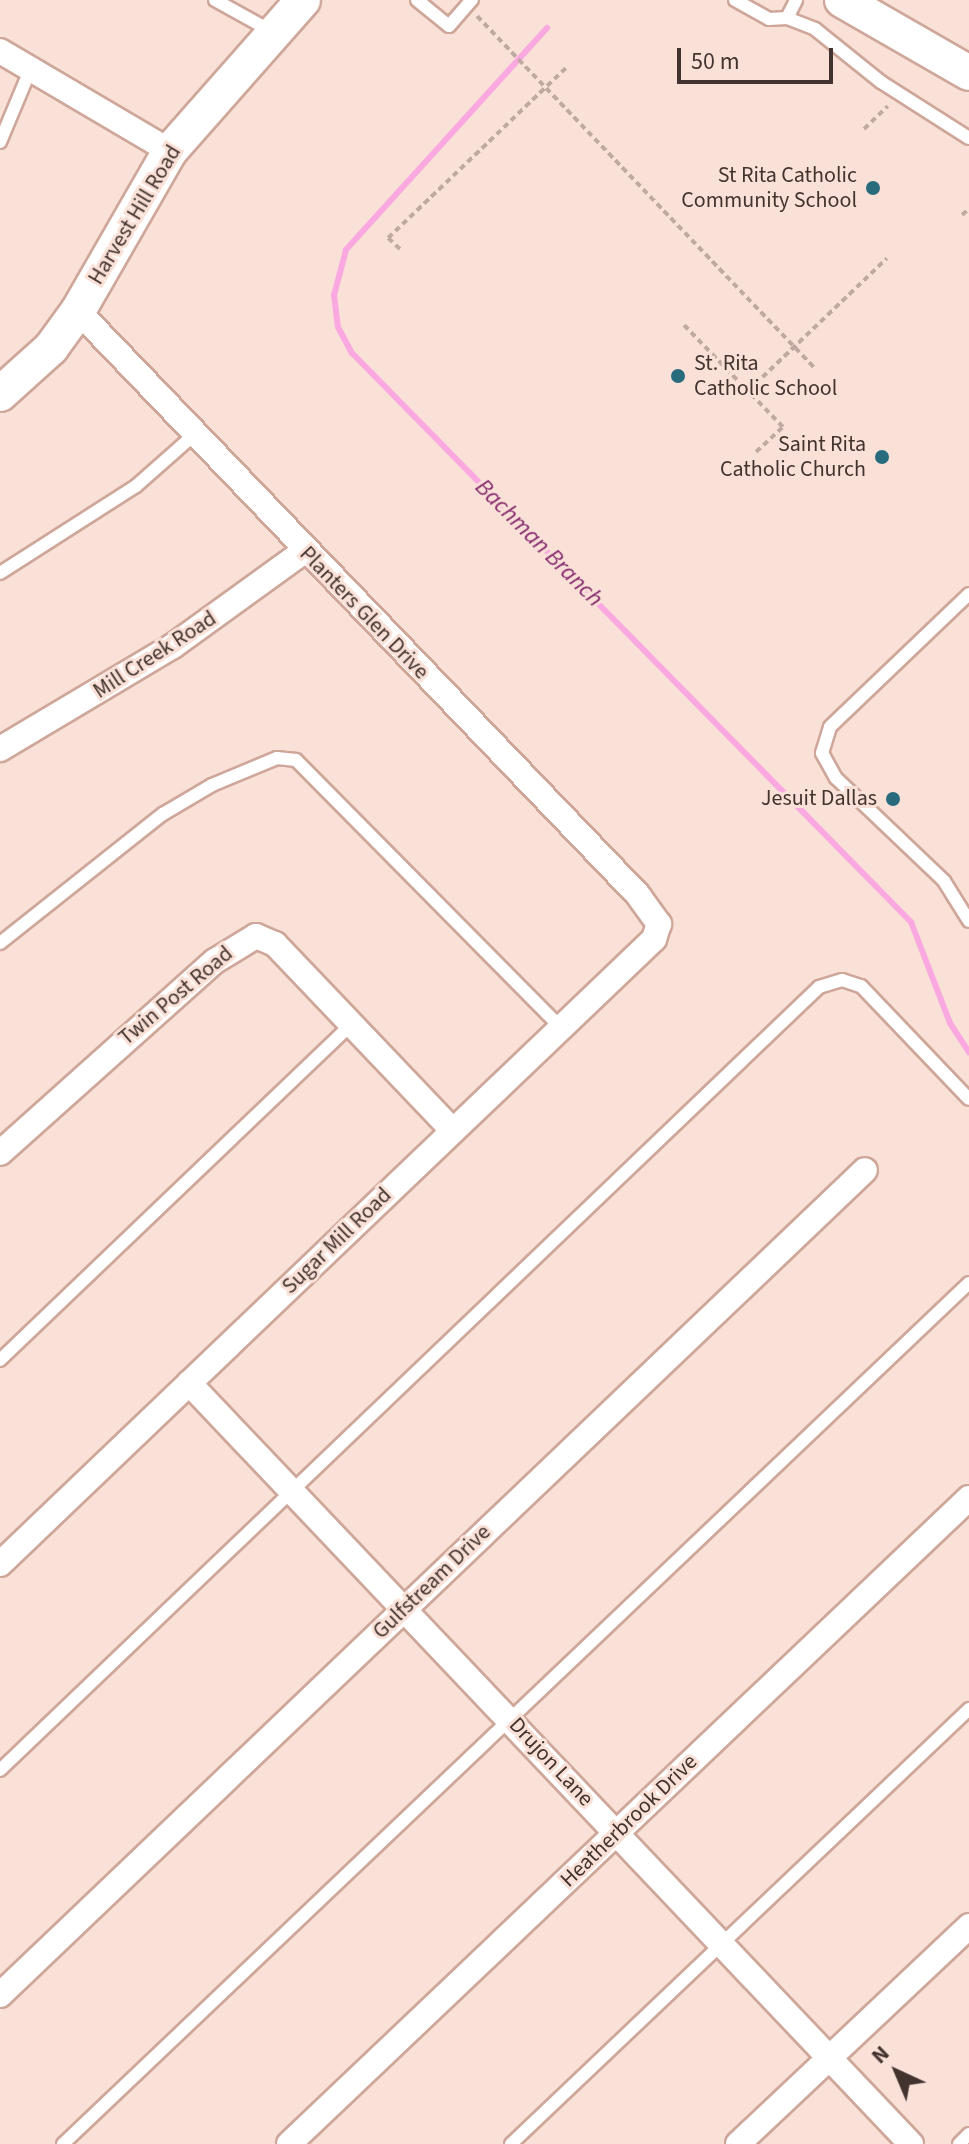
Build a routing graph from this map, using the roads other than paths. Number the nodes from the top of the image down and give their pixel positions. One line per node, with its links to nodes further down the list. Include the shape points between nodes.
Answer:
1 (215, 0): 9 (lane)
2 (303, 0): 9 (street, Harvest Hill Road)
3 (417, 0): 4 (lane, via 449,26)
4 (472, 0)
5 (735, 0): 8 (lane, via 769,19)
6 (796, 0): 8 (lane)
7 (842, 0): 12 (street)
8 (787, 18): 13 (lane, via 834,40 881,82)
9 (274, 33): 15 (street, Harvest Hill Road)
10 (0, 51): 11 (street)
11 (31, 67): 14 (lane); 15 (street)
12 (969, 73)
13 (969, 138)
14 (0, 142)
15 (170, 151): 16 (street, Harvest Hill Road)
16 (78, 311): 17 (street, Harvest Hill Road, via 51,348); 18 (street, Planters Glen Drive)
17 (0, 394)
18 (195, 434): 19 (street, Planters Glen Drive); 20 (lane, via 136,486)
19 (304, 551): 22 (street, Mill Creek Road, via 173,646); 23 (street, Planters Glen Drive)
20 (0, 573)
21 (969, 594): 24 (lane, via 830,727 822,753 828,769 933,869)
22 (0, 749)
23 (653, 912): 27 (street, Sugar Mill Road, via 659,924 654,939)
24 (969, 921)
25 (0, 943): 27 (lane, via 163,814 212,785 277,758 296,760)
26 (352, 1024): 29 (street, Twin Post Road); 30 (street, Twin Post Road, via 275,944 256,936 204,971); 33 (lane)
27 (560, 1027): 29 (street, Sugar Mill Road)
28 (969, 1099): 35 (lane, via 861,986 842,980 819,987)
29 (453, 1131): 34 (street, Sugar Mill Road)
30 (0, 1153)
31 (865, 1170): 38 (street, Gulfstream Drive)
32 (969, 1283): 40 (lane)
33 (0, 1360)
34 (189, 1383): 35 (street, Drujon Lane); 37 (street, Sugar Mill Road)
35 (292, 1490): 38 (street, Drujon Lane); 41 (lane)
36 (969, 1498): 42 (street, Heatherbrook Drive)
37 (0, 1564)
38 (404, 1609): 40 (street, Drujon Lane); 45 (street, Gulfstream Drive)
39 (969, 1709): 44 (lane)
40 (509, 1718): 42 (street, Drujon Lane); 48 (lane)
41 (0, 1770)
42 (617, 1832): 44 (street, Drujon Lane); 49 (street, Heatherbrook Drive)
43 (969, 1926): 46 (street)
44 (721, 1944): 46 (street, Drujon Lane); 50 (lane)
45 (0, 1995)
46 (829, 2058): 51 (street); 52 (street, Drujon Lane)
47 (969, 2134): 53 (lane)
48 (63, 2144)
49 (289, 2144)
50 (511, 2144)
51 (738, 2144)
52 (911, 2144)
53 (959, 2144)

